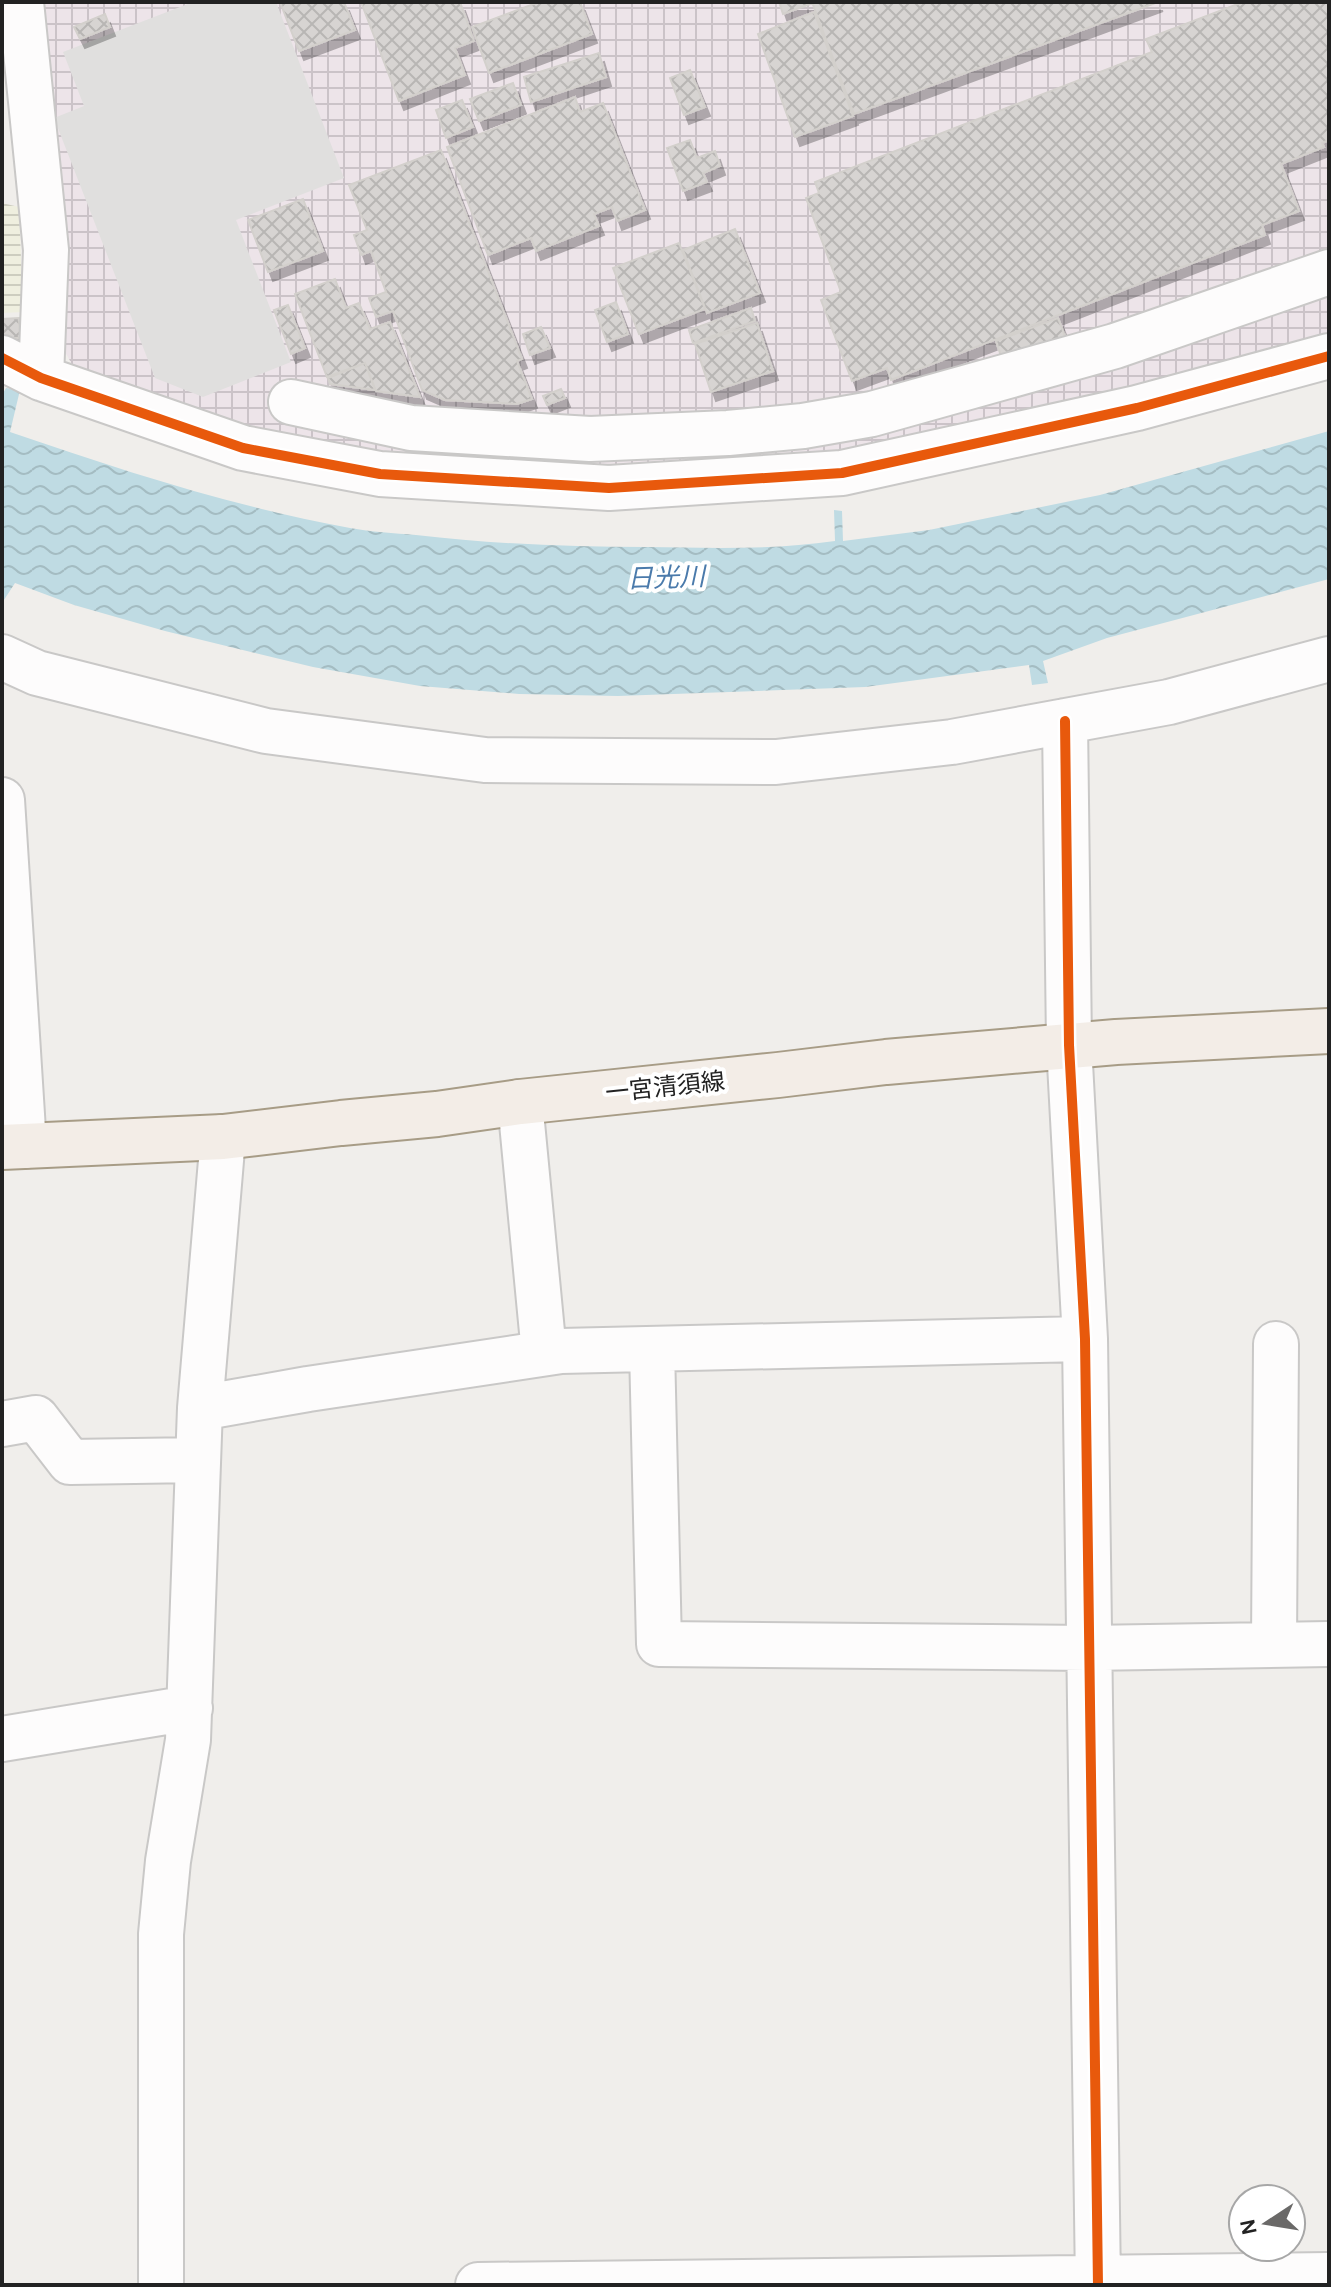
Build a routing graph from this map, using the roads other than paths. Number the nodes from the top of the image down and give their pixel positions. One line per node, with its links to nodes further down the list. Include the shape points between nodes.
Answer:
1 (21, 2): 5 (street, via 46,250)
2 (1329, 272): 6 (street, via 1115,346 872,414 803,426 590,439 411,428)
3 (1329, 356): 5 (street, via 1137,408 842,473 609,488 380,474 258,451)
4 (2, 358): 5 (street)
5 (41, 378)
6 (291, 402)
7 (2, 657): 9 (street, via 37,673 266,731 485,760 776,762 952,742)
8 (1329, 659): 9 (street, via 1169,702)
9 (1065, 721): 12 (street)
10 (2, 800): 15 (street)
11 (1329, 1031): 12 (main road, 一宮清須線)
12 (1069, 1045): 13 (main road, 一宮清須線); 16 (street)
13 (520, 1102): 14 (main road, 一宮清須線); 19 (street)
14 (223, 1137): 15 (main road, 一宮清須線); 20 (street)
15 (13, 1146)
16 (1085, 1339): 18 (street); 25 (street)
17 (1276, 1344): 24 (street)
18 (652, 1349): 19 (street); 25 (street, via 659,1644)
19 (544, 1353): 20 (street)
20 (200, 1408): 22 (street)
21 (2, 1424): 22 (street, via 36,1418 70,1462)
22 (198, 1460): 26 (street)
23 (1329, 1644): 24 (street)
24 (1274, 1645): 25 (street)
25 (1088, 1648): 29 (street)
26 (190, 1708): 27 (street); 30 (street, via 161,1934)
27 (2, 1739)
28 (1329, 2275): 29 (street)
29 (1098, 2282): 31 (street)
30 (161, 2285)
31 (478, 2285)

